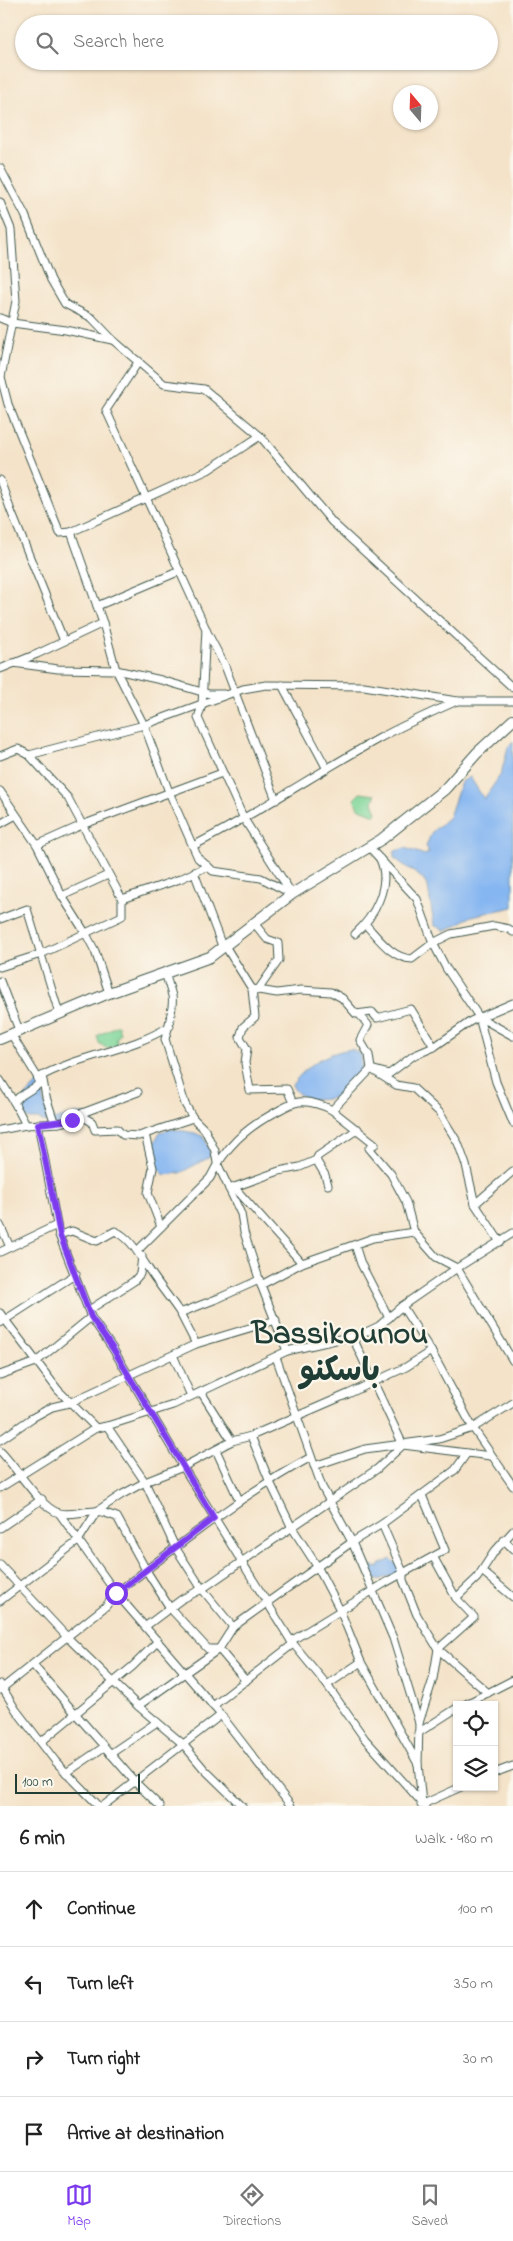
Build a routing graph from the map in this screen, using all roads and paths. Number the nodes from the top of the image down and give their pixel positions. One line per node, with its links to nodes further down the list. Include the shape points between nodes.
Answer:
1 (0, 168): 5 (street, via 65,304 92,318)
2 (0, 202): 4 (street, via 11,229 16,301)
3 (0, 318): 4 (street)
4 (12, 323): 5 (street); 7 (street)
5 (113, 340): 8 (street)
6 (0, 343): 7 (street)
7 (6, 351): 9 (street, via 1,377)
8 (139, 361): 11 (street, via 164,384 204,389); 13 (street, via 106,410)
9 (8, 404): 10 (street); 14 (street, via 60,533)
10 (0, 408)
11 (260, 436): 13 (street, via 208,470); 24 (street, via 332,522)
12 (0, 480): 19 (street)
13 (146, 500): 14 (street); 15 (street)
14 (71, 532): 16 (street)
15 (180, 571): 16 (street); 18 (street)
16 (97, 606): 17 (street)
17 (103, 623): 19 (street); 22 (street)
18 (206, 630): 25 (street); 26 (street, via 225,666)
19 (64, 641): 20 (street)
20 (13, 663): 21 (street); 22 (street, via 58,669)
21 (0, 669)
22 (116, 670): 25 (street); 31 (street)
23 (282, 685): 26 (street, via 266,685); 27 (street, via 364,686); 34 (street)
24 (513, 688)
25 (202, 692): 26 (street); 29 (street)
26 (233, 693): 29 (street); 38 (street)
27 (457, 701): 28 (street); 34 (street, via 408,723)
28 (513, 701)
29 (202, 705): 31 (street); 35 (street, via 198,718)
30 (513, 720): 45 (street, via 445,789)
31 (144, 725): 32 (street); 37 (street)
32 (29, 755): 33 (street, via 18,749); 42 (street, via 68,798)
33 (0, 756)
34 (327, 769): 38 (street)
35 (222, 773): 37 (street); 40 (street)
36 (0, 791): 39 (street)
37 (169, 792): 42 (street); 44 (street)
38 (276, 800): 40 (street)
39 (16, 815): 41 (street); 43 (street)
40 (244, 818): 44 (street); 50 (street)
41 (0, 824)
42 (82, 824): 43 (street); 49 (street)
43 (37, 844): 51 (street)
44 (193, 846): 47 (street, via 198,858)
45 (369, 847): 46 (street); 50 (street)
46 (379, 857): 55 (street, via 384,885); 59 (street, via 417,899)
47 (208, 866): 48 (street); 50 (street, via 213,871 261,878)
48 (194, 872): 52 (street); 60 (street)
49 (108, 875): 51 (street); 52 (street)
50 (292, 894): 54 (street)
51 (62, 896): 57 (street)
52 (122, 899): 57 (street, via 122,916)
53 (0, 919): 61 (street, via 27,909)
54 (254, 923): 60 (street); 65 (street, via 267,939 278,943 279,960)
55 (366, 925): 58 (street); 59 (street, via 402,958 412,959)
56 (513, 932): 59 (street, via 494,926 451,934)
57 (86, 934): 61 (street); 66 (street)
58 (355, 934)
59 (432, 943): 71 (street)
60 (222, 946): 63 (street, via 210,957); 65 (street)
61 (41, 954): 62 (street); 69 (street)
62 (0, 968)
63 (165, 972): 66 (street); 72 (street, via 173,998)
64 (0, 981): 73 (street)
65 (255, 989): 70 (street, via 277,993 301,990 330,992 337,994); 82 (street, via 255,1018 244,1027 240,1037 247,1049 245,1062 250,1090 287,1089)
66 (109, 993): 69 (street)
67 (513, 998): 71 (street)
68 (513, 1003): 71 (street)
69 (60, 1013): 73 (street)
70 (360, 1015): 76 (street, via 372,1012 377,1018 411,1009); 77 (street, via 368,1024 360,1040 369,1055)
71 (479, 1017): 74 (street); 76 (street); 86 (street, via 496,1082)
72 (170, 1025): 78 (street, via 152,1037 58,1066); 84 (street, via 165,1039)
73 (15, 1032): 75 (street); 78 (street)
74 (513, 1036)
75 (0, 1039)
76 (434, 1047): 77 (street, via 413,1056 389,1074)
77 (370, 1069): 83 (street); 97 (street, via 396,1085 413,1088 440,1112 458,1142)
78 (38, 1078): 81 (street, via 38,1085); 85 (street, via 43,1080 54,1121)
79 (0, 1080): 81 (street)
80 (138, 1092): 85 (street)
81 (14, 1102): 88 (street)
82 (293, 1103): 83 (street, via 312,1103); 93 (street, via 250,1126)
83 (332, 1110): 90 (street)
84 (193, 1118): 91 (street); 93 (street, via 205,1130)
85 (58, 1123): 87 (street); 91 (street, via 85,1118 92,1122 95,1130 116,1129 123,1134)
86 (513, 1123)
87 (38, 1124): 88 (street); 99 (street)
88 (26, 1125): 89 (street)
89 (0, 1130)
90 (358, 1130): 92 (street); 101 (street, via 375,1144 369,1148 391,1174 406,1202)
91 (145, 1134): 100 (street, via 153,1168 148,1193)
92 (316, 1160): 95 (street, via 326,1175); 96 (street)
93 (217, 1163): 96 (street); 100 (street, via 210,1178)
94 (513, 1171): 97 (street)
95 (328, 1185)
96 (231, 1188): 109 (street); 112 (street)
97 (475, 1204): 104 (street)
98 (0, 1225): 106 (street)
99 (57, 1225): 103 (street); 106 (street)
100 (161, 1227): 108 (street)
101 (414, 1232): 105 (street); 110 (street, via 436,1257)
102 (513, 1233): 104 (street)
103 (60, 1235): 108 (street, via 72,1231 97,1241 116,1231); 111 (street)
104 (500, 1242): 110 (street)
105 (355, 1244): 109 (street); 117 (street, via 361,1264)
106 (10, 1247): 107 (street)
107 (0, 1252)
108 (140, 1253): 115 (street, via 140,1274); 116 (street, via 146,1267)
109 (302, 1263): 112 (street)
110 (457, 1268): 113 (street); 127 (street)
111 (76, 1274): 115 (street); 119 (street)
112 (260, 1282): 116 (street); 118 (street)
113 (402, 1306): 117 (street); 123 (street)
114 (0, 1313): 119 (street)
115 (90, 1313): 126 (street); 128 (street)
116 (180, 1313): 121 (street)
117 (389, 1318): 120 (street, via 379,1326)
118 (276, 1320): 121 (street); 122 (street)
119 (2, 1322): 126 (street)
120 (352, 1336): 122 (street); 130 (street)
121 (196, 1344): 124 (street)
122 (287, 1351): 125 (street)
123 (431, 1351): 130 (street, via 406,1368); 139 (street)
124 (173, 1355): 128 (street); 132 (street)
125 (276, 1356): 131 (street); 136 (street)
126 (36, 1362): 129 (street); 133 (street)
127 (513, 1362)
128 (128, 1375): 133 (street); 135 (street)
129 (0, 1376)
130 (373, 1383): 136 (street); 143 (street)
131 (201, 1392): 132 (street); 142 (street)
132 (192, 1396): 135 (street)
133 (69, 1402): 138 (street); 141 (street, via 32,1418)
134 (513, 1403): 139 (street)
135 (150, 1412): 137 (street); 150 (street)
136 (298, 1416): 140 (street); 148 (street)
137 (107, 1426): 138 (street); 153 (street)
138 (96, 1428): 151 (street)
139 (473, 1428): 143 (street, via 439,1440); 147 (street)
140 (251, 1436): 142 (street); 152 (street)
141 (0, 1440)
142 (232, 1441): 144 (street)
143 (403, 1445): 146 (street); 149 (street, via 365,1449); 159 (street, via 377,1469)
144 (216, 1450): 150 (street); 158 (street)
145 (0, 1451): 151 (street)
146 (467, 1453): 147 (street); 156 (street, via 455,1470)
147 (491, 1456): 154 (street)
148 (311, 1458): 149 (street); 152 (street)
149 (314, 1466): 159 (street)
150 (183, 1467): 153 (street); 162 (street)
151 (20, 1476): 155 (street); 157 (street)
152 (269, 1480): 158 (street); 164 (street)
153 (145, 1482): 160 (street); 170 (street)
154 (513, 1486)
155 (0, 1488)
156 (422, 1495): 163 (street); 172 (street, via 445,1550)
157 (42, 1499): 161 (street); 165 (street)
158 (239, 1500): 162 (street)
159 (329, 1501): 164 (street); 169 (street)
160 (96, 1511): 161 (street); 168 (street); 176 (street, via 117,1517)
161 (59, 1513): 168 (street)
162 (214, 1518): 170 (street); 173 (street)
163 (382, 1524): 169 (street); 178 (street)
164 (291, 1526): 173 (street); 175 (street)
165 (0, 1528)
166 (513, 1531): 167 (street)
167 (504, 1540): 171 (street); 177 (street)
168 (78, 1541): 179 (street); 182 (street)
169 (352, 1542): 175 (street); 181 (street)
170 (175, 1547): 176 (street); 180 (street)
171 (513, 1549)
172 (434, 1558): 178 (street); 184 (street)
173 (242, 1561): 180 (street); 186 (street)
174 (0, 1565): 179 (street)
175 (317, 1566): 186 (street); 188 (street)
176 (146, 1570): 182 (street); 187 (street)
177 (482, 1571): 183 (street); 184 (street)
178 (403, 1572): 181 (street); 195 (street, via 403,1580 418,1615)
179 (20, 1587): 185 (street); 191 (street)
180 (202, 1589): 187 (street); 190 (street)
181 (372, 1592): 188 (street); 212 (street, via 393,1638)
182 (116, 1593): 189 (street); 191 (street, via 106,1606)
183 (513, 1597)
184 (456, 1598): 195 (street, via 474,1617)
185 (0, 1601)
186 (267, 1603): 190 (street); 193 (street)
187 (170, 1608): 189 (street); 194 (street, via 208,1649)
188 (340, 1610): 193 (street); 196 (street)
189 (146, 1626): 192 (street)
190 (233, 1627): 194 (street)
191 (68, 1638): 197 (street); 201 (street)
192 (158, 1641): 198 (street); 201 (street)
193 (292, 1642): 200 (street); 202 (street)
194 (219, 1648): 198 (street); 200 (street)
195 (438, 1649): 204 (street); 212 (street, via 433,1679)
196 (361, 1662): 202 (street); 218 (street)
197 (33, 1665): 203 (street); 209 (street)
198 (184, 1673): 206 (street); 207 (street)
199 (513, 1680): 204 (street)
200 (246, 1681): 207 (street)
201 (112, 1682): 206 (street); 209 (street)
202 (326, 1685): 224 (street, via 365,1739)
203 (1, 1687): 214 (street)
204 (488, 1693): 205 (street)
205 (472, 1701)
206 (138, 1706): 211 (street)
207 (213, 1706): 210 (street)
208 (453, 1711): 213 (street)
209 (75, 1713): 214 (street); 216 (street)
210 (222, 1715): 215 (street); 229 (street)
211 (157, 1722): 215 (street); 217 (street)
212 (419, 1723): 213 (street)
213 (418, 1733): 218 (street)
214 (41, 1742): 221 (street)
215 (184, 1744): 222 (street); 228 (street)
216 (104, 1748): 217 (street); 221 (street)
217 (110, 1754): 222 (street)
218 (418, 1764): 224 (street)
219 (513, 1766): 220 (street)
220 (498, 1772)
221 (66, 1773): 225 (street)
222 (136, 1783): 226 (street); 227 (street)
223 (453, 1791): 224 (street)
224 (423, 1805)
225 (99, 1806)
226 (103, 1806)
227 (160, 1806)
228 (242, 1806)
229 (291, 1806)

